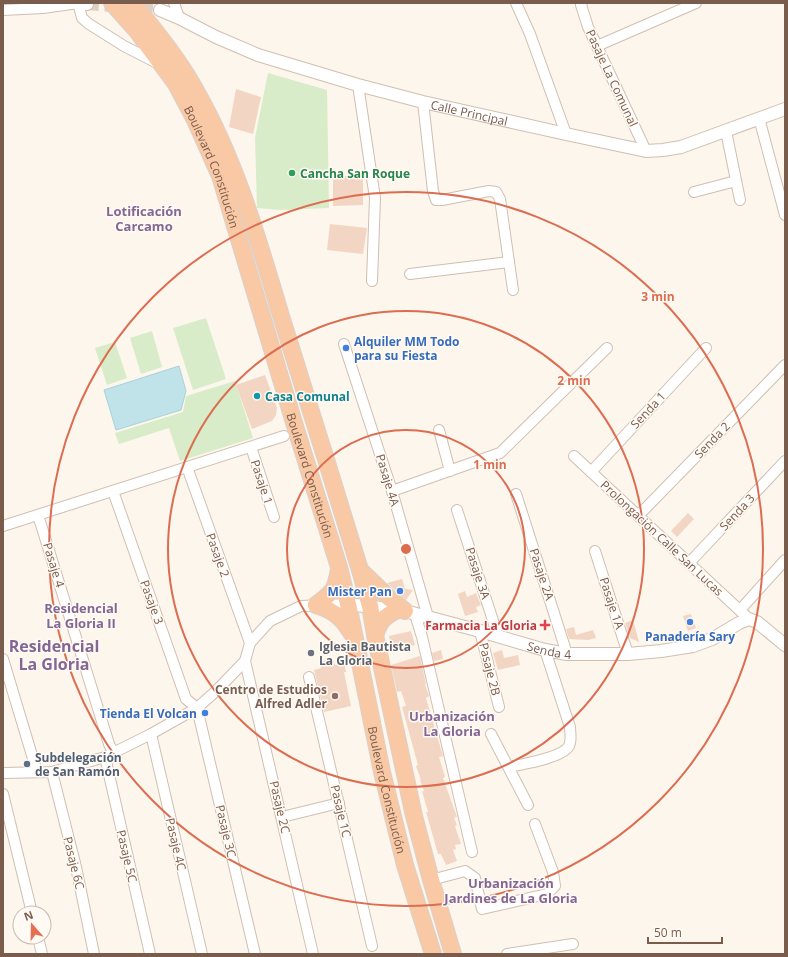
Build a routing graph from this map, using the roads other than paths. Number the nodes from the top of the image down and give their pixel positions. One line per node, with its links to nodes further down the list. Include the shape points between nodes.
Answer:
1 (112, 3): 12 (highway, Boulevard Constitución)
2 (133, 3): 52 (highway, Boulevard Constitución, via 178,61 228,155 260,247)
3 (174, 3): 10 (street)
4 (516, 3): 18 (street, via 530,34)
5 (582, 3): 11 (street, Pasaje La Comunal, via 588,27)
6 (696, 3): 11 (street)
7 (82, 4): 8 (street); 12 (street, via 82,18 89,24 124,46)
8 (3, 10)
9 (160, 10): 10 (street, Calle Principal)
10 (179, 18): 13 (street, Calle Principal, via 258,55)
11 (597, 46): 19 (street, Pasaje La Comunal)
12 (164, 66): 51 (highway, Boulevard Constitución, via 192,113 220,176)
13 (358, 85): 14 (street, Calle Principal); 26 (street, via 375,198)
14 (423, 102): 18 (street, Calle Principal); 24 (street, via 436,200 496,192 500,199)
15 (785, 109): 16 (street, Calle Principal)
16 (759, 118): 17 (street, Calle Principal); 23 (street)
17 (726, 131): 19 (street, Calle Principal, via 681,147); 20 (street)
18 (566, 134): 19 (street, Calle Principal)
19 (646, 151)
20 (736, 181): 21 (street); 22 (street)
21 (694, 192)
22 (740, 200)
23 (785, 214)
24 (509, 262): 25 (street); 27 (street)
25 (410, 274)
26 (372, 281)
27 (513, 290)
28 (344, 344): 41 (street, Pasaje 4A)
29 (608, 348): 38 (street, via 500,453)
30 (706, 348): 39 (street, Senda 1)
31 (785, 365): 45 (street, Senda 2)
32 (439, 430): 38 (street)
33 (284, 436): 34 (street)
34 (251, 447): 37 (street); 46 (street, Pasaje 1)
35 (574, 456): 39 (street, Prolongación Calle San Lucas)
36 (785, 461): 50 (street, Senda 3)
37 (187, 467): 40 (street); 64 (street, Pasaje 2)
38 (450, 471): 41 (street)
39 (591, 472): 45 (street, Prolongación Calle San Lucas)
40 (112, 491): 44 (street); 73 (street, Pasaje 3, via 186,699)
41 (392, 491): 58 (street, Pasaje 4A)
42 (516, 494): 67 (street, Pasaje 2A)
43 (458, 510): 62 (street, Pasaje 3A)
44 (38, 515): 47 (street); 76 (street, Pasaje 4, via 109,744)
45 (638, 516): 50 (street, Prolongación Calle San Lucas)
46 (274, 517)
47 (3, 526)
48 (596, 551): 68 (street, Pasaje 1A)
49 (785, 560): 56 (street)
50 (689, 563): 56 (street, Prolongación Calle San Lucas)
51 (339, 567): 53 (highway, Boulevard Constitución); 54 (highway, via 336,587)
52 (360, 570): 55 (highway, Boulevard Constitución); 57 (highway)
53 (348, 604): 54 (street); 55 (street, Senda 4); 63 (highway, Boulevard Constitución)
54 (316, 605): 63 (highway, via 329,609 340,617); 64 (street, via 301,606 270,621)
55 (370, 606): 57 (street, Senda 4); 61 (highway, Boulevard Constitución)
56 (740, 610): 59 (street, Prolongación Calle San Lucas)
57 (406, 612): 58 (street, Senda 4); 61 (highway, via 388,615 379,623); 86 (street, via 422,637)
58 (428, 617): 60 (street, Senda 4)
59 (749, 619): 65 (street, via 757,622); 68 (street, Senda 4, via 693,646)
60 (480, 631): 62 (street, Senda 4); 72 (street, Pasaje 2B)
61 (375, 635): 87 (highway, Boulevard Constitución, via 414,816)
62 (498, 636): 66 (street, Senda 4)
63 (355, 640): 96 (highway, Boulevard Constitución, via 382,772 405,865)
64 (250, 643): 70 (street)
65 (785, 645)
66 (545, 650): 67 (street, Senda 4); 77 (street, via 570,727 571,738 568,747 553,756)
67 (567, 654): 68 (street, Senda 4)
68 (628, 654)
69 (3, 659): 78 (street)
70 (245, 661): 73 (street); 84 (street, Pasaje 2C)
71 (309, 677): 82 (street, Pasaje 1C)
72 (499, 707)
73 (197, 708): 74 (street); 94 (street, Pasaje 3C)
74 (151, 734): 76 (street); 93 (street, Pasaje 4C)
75 (491, 734): 77 (street)
76 (109, 755): 79 (street); 92 (street, Pasaje 5C)
77 (509, 767): 83 (street)
78 (37, 772): 79 (street); 80 (street)
79 (52, 772): 91 (street, Pasaje 6C, via 76,867)
80 (3, 773)
81 (3, 794): 88 (street)
82 (339, 803): 84 (street); 90 (street, Pasaje 1C)
83 (528, 805)
84 (282, 817): 95 (street, Pasaje 2C)
85 (535, 824): 87 (street, via 553,872 554,886 547,894 482,909 475,878 464,871)
86 (472, 852)
87 (431, 880): 97 (highway, Boulevard Constitución)
88 (30, 905)
89 (573, 944): 98 (street)
90 (372, 946)
91 (94, 954)
92 (150, 954)
93 (202, 954)
94 (255, 954)
95 (313, 954)
96 (433, 954)
97 (453, 954)
98 (507, 954)

